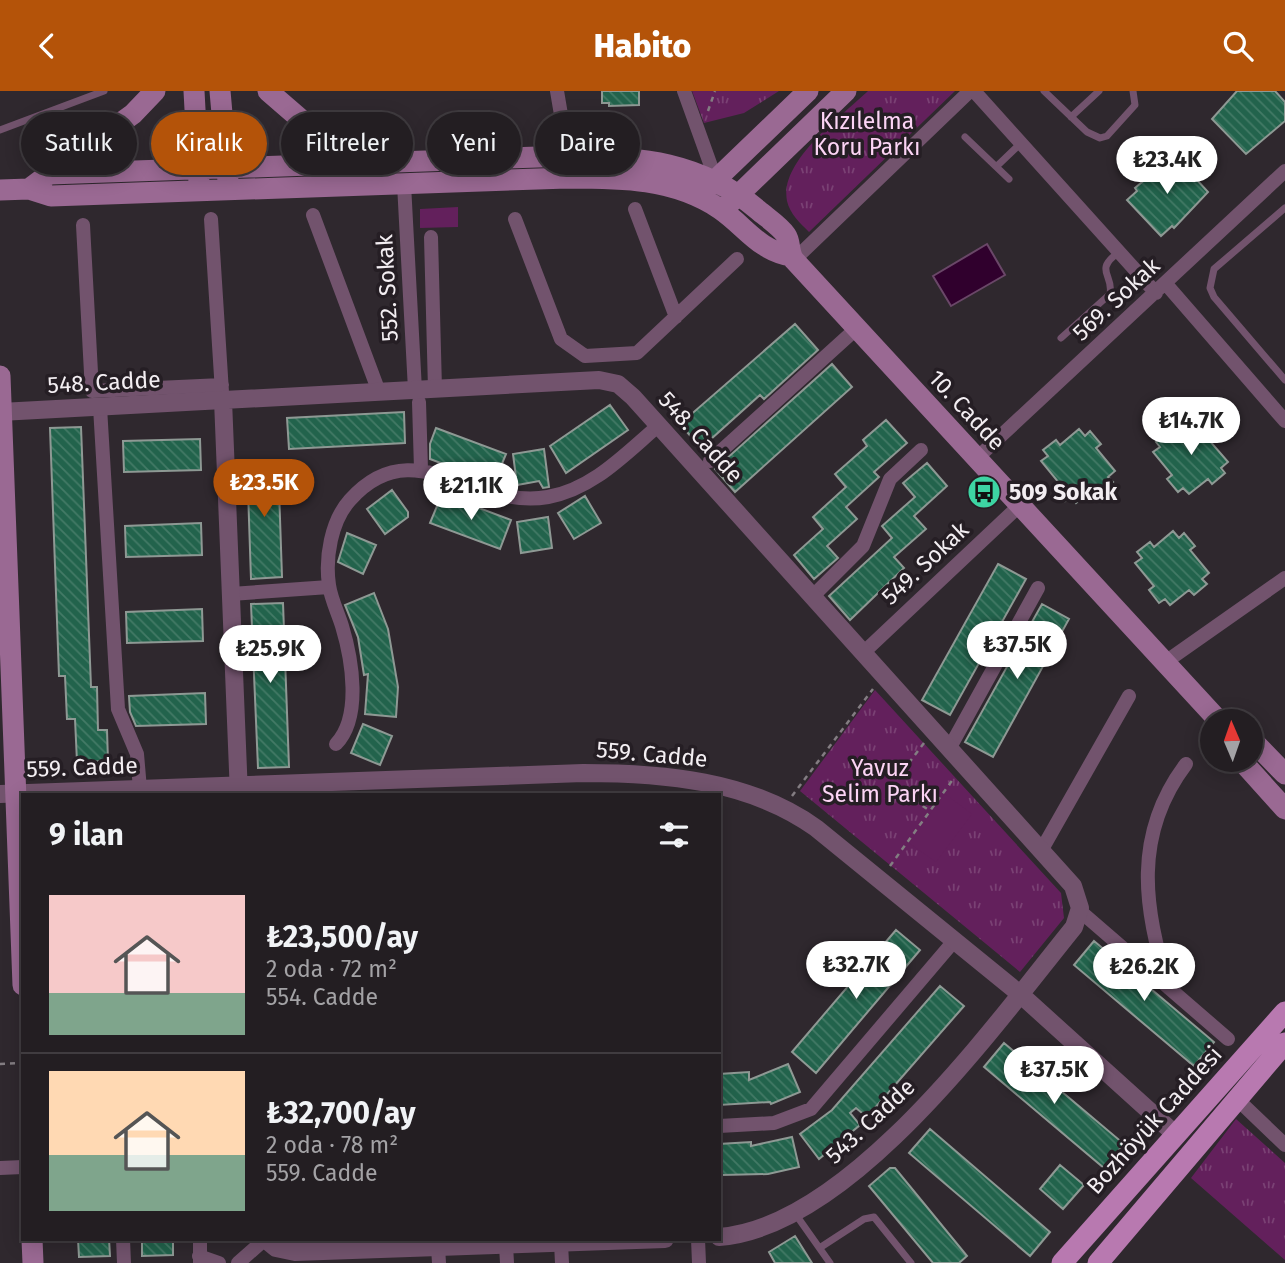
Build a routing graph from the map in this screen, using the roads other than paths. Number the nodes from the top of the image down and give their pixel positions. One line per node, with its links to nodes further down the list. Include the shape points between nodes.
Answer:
1 (104, 91): 20 (lane)
2 (155, 91): 14 (main road)
3 (194, 91): 15 (main road)
4 (220, 91): 16 (main road)
5 (268, 91): 17 (main road)
6 (556, 91): 18 (street)
7 (684, 91): 32 (street)
8 (808, 91): 32 (main road)
9 (846, 91): 38 (main road)
10 (972, 91): 22 (street); 49 (street)
11 (1099, 91): 19 (lane)
12 (1133, 91): 19 (lane, via 1135,105 1107,136 1092,136)
13 (1046, 92): 19 (lane)
14 (135, 112)
15 (195, 112)
16 (222, 112)
17 (292, 112)
18 (560, 112)
19 (1071, 117)
20 (0, 130)
21 (965, 137): 26 (lane)
22 (1021, 143): 26 (lane); 48 (street)
23 (535, 157): 25 (main road, 10. Cadde)
24 (640, 158): 32 (main road, 10. Cadde, via 670,163)
25 (413, 161)
26 (997, 166): 31 (lane)
27 (1285, 171): 51 (street, 569. Sokak)
28 (48, 175): 34 (main road)
29 (198, 175): 37 (main road)
30 (228, 175): 36 (main road)
31 (1009, 179)
32 (716, 180): 38 (main road, 10. Cadde); 39 (main road)
33 (404, 184): 36 (main road, 10. Cadde); 39 (main road, 10. Cadde, via 607,178 660,184); 62 (street, 552. Sokak)
34 (29, 188): 35 (main road, 10. Cadde); 37 (main road, 10. Cadde, via 51,197)
35 (0, 190)
36 (229, 190): 37 (main road, 10. Cadde)
37 (199, 191)
38 (739, 194): 41 (main road); 49 (main road, 10. Cadde, via 787,235)
39 (699, 196): 41 (main road, 10. Cadde)
40 (635, 209): 52 (street)
41 (722, 211): 49 (main road, 10. Cadde, via 771,253)
42 (1284, 213): 57 (lane, via 1214,269 1210,288)
43 (313, 215): 61 (street)
44 (211, 219): 60 (street)
45 (515, 219): 55 (street, via 563,342)
46 (83, 225): 60 (street, via 92,391)
47 (431, 237): 59 (street)
48 (1119, 252): 51 (street); 54 (lane, via 1105,268 1110,294)
49 (792, 258): 53 (main road, 10. Cadde)
50 (737, 259): 52 (street)
51 (1161, 289): 65 (street); 68 (street, 569. Sokak)
52 (676, 317): 55 (street, via 637,353)
53 (857, 328): 68 (main road, 10. Cadde); 69 (street)
54 (1060, 338)
55 (585, 356): 58 (street)
56 (0, 376): 64 (main road)
57 (1285, 380)
58 (586, 381): 59 (street, 548. Cadde); 66 (street, 548. Cadde, via 623,387)
59 (435, 389): 62 (street, 548. Cadde)
60 (222, 392): 61 (street, 548. Cadde); 63 (street, 548. Cadde); 75 (street)
61 (380, 392): 62 (street, 548. Cadde)
62 (417, 396): 70 (street, 552. Sokak)
63 (100, 407): 64 (street, 548. Cadde); 88 (street, via 117,709 137,754)
64 (1, 412): 77 (main road)
65 (1285, 421)
66 (659, 426): 70 (street, via 604,473 551,496 505,498); 76 (street, 548. Cadde)
67 (921, 450): 76 (street, via 890,479 863,546)
68 (976, 459): 71 (main road, 10. Cadde)
69 (709, 461)
70 (421, 469): 73 (street, via 403,469 376,478 348,502 333,535)
71 (1019, 506): 78 (street, 549. Sokak); 79 (main road, 10. Cadde)
72 (1285, 578): 79 (street)
73 (329, 587): 75 (street); 82 (street, via 347,647 351,689 348,726)
74 (1038, 588): 83 (street)
75 (231, 594): 89 (street)
76 (812, 597): 78 (street, 548. Cadde)
77 (4, 603): 92 (main road)
78 (863, 653): 83 (street, 548. Cadde)
79 (1164, 663): 81 (main road, 10. Cadde)
80 (1129, 696): 94 (street)
81 (1208, 709)
82 (336, 744)
83 (949, 749): 94 (street, 548. Cadde)
84 (1264, 752): 87 (main road)
85 (1186, 764): 98 (street, via 1157,811 1149,860 1151,920)
86 (1252, 772): 93 (main road)
87 (1285, 774)
88 (140, 789): 89 (street, 559. Cadde); 90 (street, 559. Cadde)
89 (239, 790): 96 (street, 559. Cadde, via 612,772 704,782 783,808 816,828)
90 (115, 792): 91 (street, 559. Cadde)
91 (62, 793)
92 (8, 794): 97 (main road)
93 (1285, 809)
94 (1041, 851): 95 (street, 548. Cadde, via 1073,886)
95 (1080, 911): 98 (street); 99 (street, via 1073,927)
96 (954, 941): 99 (street, 559. Cadde); 104 (street, via 811,1109 774,1123)
97 (21, 960)
98 (1169, 988): 101 (street)
99 (1020, 994): 105 (street, 559. Cadde); 109 (street, 543. Cadde, via 967,1059 883,1148)
100 (1285, 1012): 105 (main road, Bozhöyük Caddesi)
101 (1228, 1039)
102 (1285, 1043): 103 (main road, Bozhöyük Caddesi)
103 (1237, 1099): 106 (street); 135 (main road, Bozhöyük Caddesi)
104 (721, 1126)
105 (1176, 1135): 134 (main road, Bozhöyük Caddesi)
106 (1285, 1145)
107 (21, 1167): 108 (street)
108 (0, 1168)
109 (794, 1212): 110 (street, 543. Cadde, via 749,1231); 120 (lane)
110 (721, 1237)
111 (32, 1241): 125 (main road)
112 (123, 1241): 126 (street)
113 (200, 1241): 124 (street)
114 (263, 1241): 128 (street)
115 (269, 1241): 123 (street, via 288,1252)
116 (603, 1241): 118 (street)
117 (698, 1241): 131 (street)
118 (561, 1243): 119 (street); 130 (street)
119 (506, 1245): 121 (street); 129 (street)
120 (821, 1247): 132 (lane); 133 (lane, via 874,1217)
121 (448, 1249): 122 (street)
122 (379, 1256): 123 (street)
123 (318, 1257)
124 (200, 1259): 127 (street)
125 (33, 1263)
126 (124, 1263)
127 (219, 1263)
128 (238, 1263)
129 (507, 1263)
130 (562, 1263)
131 (699, 1263)
132 (831, 1263)
133 (911, 1263)
134 (1062, 1263)
135 (1098, 1263)

